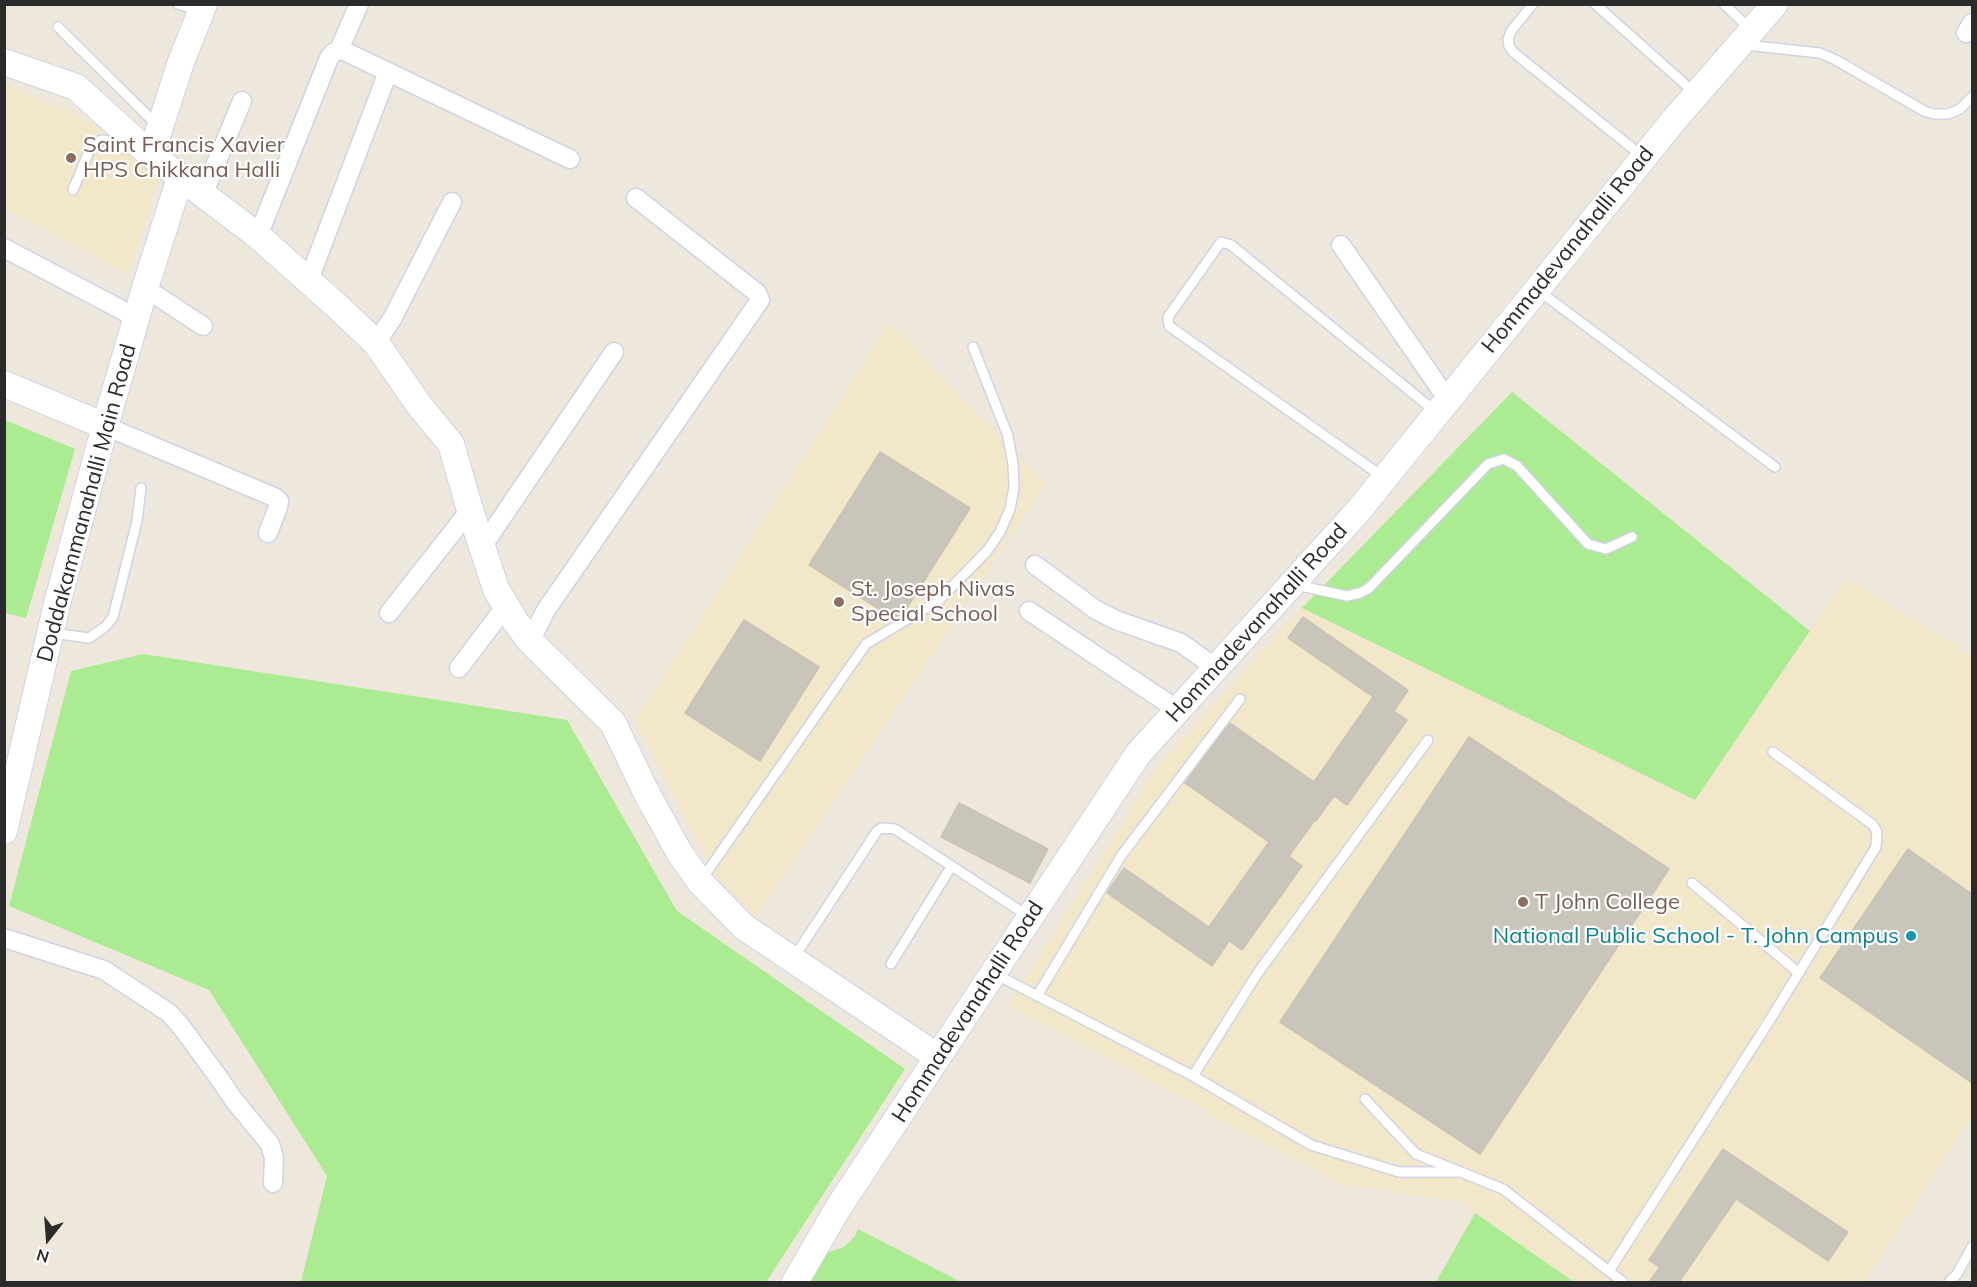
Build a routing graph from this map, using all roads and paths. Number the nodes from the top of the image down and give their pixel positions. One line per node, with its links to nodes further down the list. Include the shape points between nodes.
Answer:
1 (359, 4): 9 (street)
2 (1533, 4): 16 (lane, via 1510,31 1509,46 1513,52)
3 (1595, 4): 12 (lane)
4 (1724, 4): 8 (lane)
5 (1774, 4): 8 (street, Hommadevanahalli Road)
6 (194, 7): 15 (street)
7 (58, 27): 15 (lane)
8 (1746, 37): 13 (lane, via 1820,53 1934,114 1960,109); 29 (street, Hommadevanahalli Road)
9 (339, 50): 11 (street); 24 (street, via 329,58)
10 (4, 62): 17 (street, via 76,87)
11 (388, 72): 18 (street); 27 (street)
12 (1687, 87)
13 (1972, 97)
14 (242, 100): 21 (street)
15 (160, 128): 17 (street)
16 (1632, 148)
17 (145, 149): 19 (street); 20 (lane, via 125,149 101,140 92,144)
18 (570, 159)
19 (180, 178): 21 (street); 28 (street, Doddakammanahalli Main Road)
20 (73, 190)
21 (203, 195): 24 (street)
22 (636, 198): 51 (street, via 757,293 760,300 555,597)
23 (452, 202): 32 (street)
24 (258, 236): 27 (street)
25 (1341, 245): 36 (street)
26 (4, 248): 30 (street)
27 (308, 282): 32 (street)
28 (145, 288): 30 (street, Doddakammanahalli Main Road); 31 (street)
29 (1537, 290): 36 (street, Hommadevanahalli Road); 38 (lane)
30 (137, 318): 37 (street, Doddakammanahalli Main Road)
31 (203, 326)
32 (376, 344): 41 (street, via 451,444)
33 (973, 347): 60 (lane, via 1008,436 1013,464 1010,509 999,532 987,551 938,601 866,644)
34 (614, 352): 44 (street)
35 (4, 384): 37 (street)
36 (1443, 406): 39 (street, Hommadevanahalli Road); 39 (lane, via 1231,245 1221,242 1168,317 1169,326)
37 (105, 426): 42 (street, via 274,497 279,501 278,507); 50 (street, Doddakammanahalli Main Road)
38 (1775, 467)
39 (1385, 478): 46 (street, Hommadevanahalli Road)
40 (141, 488): 50 (lane, via 137,521 113,616 89,638)
41 (470, 510): 44 (street); 49 (street)
42 (268, 533)
43 (1632, 537): 46 (lane, via 1606,549 1588,544 1517,466 1503,459 1488,464 1369,588 1347,596)
44 (482, 547): 47 (street)
45 (1035, 565): 53 (street, via 1096,610 1181,643)
46 (1292, 584): 53 (street, Hommadevanahalli Road)
47 (506, 606): 51 (street); 52 (street)
48 (1029, 612): 55 (street)
49 (389, 613)
50 (50, 633): 58 (street, Doddakammanahalli Main Road)
51 (530, 641): 60 (street, via 613,723 673,842)
52 (459, 668)
53 (1216, 668): 55 (street, Hommadevanahalli Road)
54 (1240, 699): 68 (lane, via 1121,856)
55 (1178, 710): 62 (street, Hommadevanahalli Road, via 1138,754)
56 (1428, 740): 70 (lane, via 1257,974)
57 (1773, 752): 66 (lane, via 1873,825 1878,838)
58 (4, 831)
59 (951, 867): 62 (lane); 64 (lane, via 895,829 882,828); 65 (lane)
60 (700, 882): 64 (street, via 744,927)
61 (1692, 883): 66 (lane)
62 (1030, 918): 67 (street, Hommadevanahalli Road)
63 (4, 938): 73 (street, via 104,970 169,1014 270,1144)
64 (793, 960): 69 (street)
65 (891, 964)
66 (1799, 973): 75 (lane)
67 (993, 974): 68 (lane); 69 (street, Hommadevanahalli Road)
68 (1037, 996): 70 (lane)
69 (938, 1057): 76 (street, Hommadevanahalli Road, via 838,1208)
70 (1193, 1076): 72 (lane, via 1311,1144 1399,1172)
71 (1365, 1099): 72 (lane, via 1416,1154)
72 (1460, 1172): 75 (lane, via 1503,1189)
73 (273, 1183)
74 (1972, 1246): 78 (lane)
75 (1609, 1271): 77 (lane)
76 (795, 1282)
77 (1623, 1282)
78 (1949, 1282)

